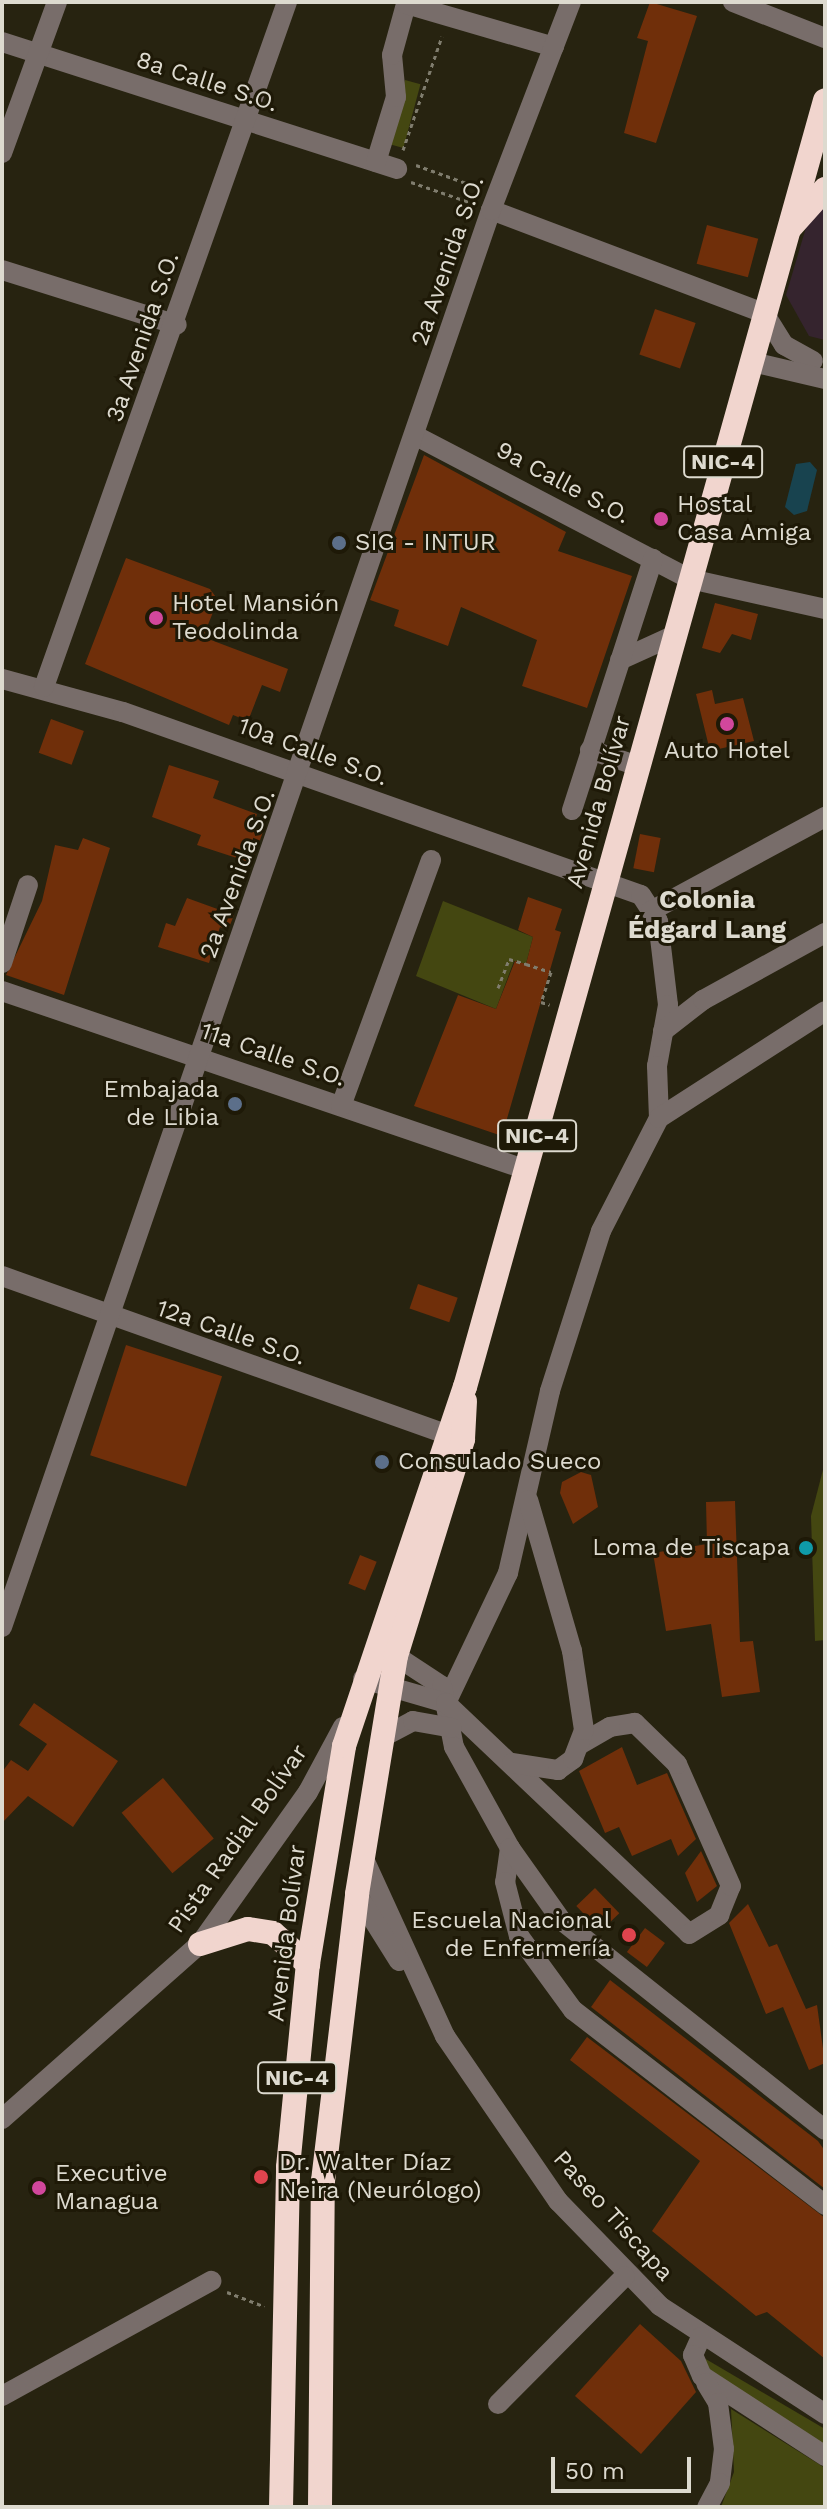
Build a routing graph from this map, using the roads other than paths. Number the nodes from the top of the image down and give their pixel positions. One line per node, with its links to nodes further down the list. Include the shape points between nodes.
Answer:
1 (57, 2): 9 (street)
2 (287, 2): 11 (street, 3a Avenida S.O.)
3 (571, 2): 8 (street, 2a Avenida S.O.)
4 (424, 3): 8 (street); 13 (street, via 406,4 395,23 396,97)
5 (737, 3): 6 (street)
6 (825, 38)
7 (2, 42): 9 (street, 8a Calle S.O.)
8 (554, 47): 16 (street, 2a Avenida S.O.)
9 (39, 55): 11 (street, 8a Calle S.O.); 12 (street)
10 (825, 100): 17 (highway, Avenida Bolívar / NIC-4)
11 (244, 121): 13 (street, 8a Calle S.O.); 20 (street, 3a Avenida S.O.)
12 (2, 153)
13 (376, 162): 14 (street, 8a Calle S.O.)
14 (397, 169)
15 (825, 189): 17 (highway, Avenida Bolívar / NIC-4)
16 (491, 210): 19 (street); 24 (street, 2a Avenida S.O.)
17 (787, 232): 19 (highway, Avenida Bolívar / NIC-4)
18 (2, 270): 20 (street)
19 (764, 313): 21 (highway, Avenida Bolívar / NIC-4); 22 (street, via 784,345)
20 (177, 325): 31 (street, 3a Avenida S.O.)
21 (754, 354): 22 (street); 23 (street); 26 (highway, Avenida Bolívar / NIC-4)
22 (819, 362)
23 (825, 379)
24 (416, 436): 25 (street, 9a Calle S.O.); 34 (street, 2a Avenida S.O.)
25 (653, 559): 26 (street, 9a Calle S.O.); 29 (street)
26 (690, 579): 27 (street, 9a Calle S.O.); 28 (highway, Avenida Bolívar / NIC-4)
27 (825, 609)
28 (675, 635): 29 (street); 33 (highway, Avenida Bolívar / NIC-4)
29 (620, 660): 32 (street)
30 (2, 679): 31 (street, 10a Calle S.O.)
31 (44, 687): 34 (street, 10a Calle S.O.)
32 (590, 750): 33 (street); 35 (street)
33 (638, 766): 38 (highway, Avenida Bolívar / NIC-4)
34 (301, 774): 38 (street, 10a Calle S.O.); 46 (street, 2a Avenida S.O.)
35 (572, 810)
36 (825, 817): 40 (street)
37 (431, 860): 47 (street)
38 (604, 884): 40 (street, 10a Calle S.O., via 641,895); 49 (highway, Avenida Bolívar / NIC-4)
39 (28, 885): 42 (street)
40 (651, 911): 45 (street, via 668,1005)
41 (825, 933): 45 (street, via 703,1000)
42 (2, 963)
43 (2, 991): 46 (street, 11a Calle S.O.)
44 (825, 1011): 48 (street)
45 (663, 1031): 48 (street)
46 (201, 1057): 47 (street, 11a Calle S.O.); 51 (street, 2a Avenida S.O.)
47 (341, 1106): 49 (street, 11a Calle S.O.)
48 (659, 1118): 54 (street, via 601,1231 550,1391)
49 (527, 1170): 52 (highway, Avenida Bolívar / NIC-4)
50 (2, 1276): 51 (street, 12a Calle S.O.)
51 (111, 1320): 53 (street, 12a Calle S.O.); 56 (street, 2a Avenida S.O.)
52 (465, 1387): 53 (highway, Avenida Bolívar / NIC-4); 55 (highway, Avenida Bolívar / NIC-4, via 463,1439)
53 (445, 1434): 55 (highway, via 454,1444); 59 (highway, Avenida Bolívar / NIC-4)
54 (527, 1497): 61 (street, via 508,1573); 64 (street, via 572,1651)
55 (445, 1499): 58 (highway, Avenida Bolívar / NIC-4)
56 (10, 1576): 57 (street, 2a Avenida S.O.)
57 (2, 1627)
58 (396, 1656): 60 (highway, Avenida Bolívar / NIC-4); 61 (street, via 429,1672)
59 (359, 1690): 60 (street); 69 (street, Pista Radial Bolívar, via 308,1792); 70 (highway, Avenida Bolívar / NIC-4)
60 (390, 1690): 61 (street); 63 (highway, Avenida Bolívar / NIC-4)
61 (446, 1703): 62 (street); 65 (street)
62 (451, 1728): 63 (street, via 413,1721); 66 (street, via 470,1779)
63 (381, 1738): 67 (highway, Avenida Bolívar / NIC-4)
64 (581, 1744): 65 (street, via 558,1770); 65 (street, via 610,1727 635,1723 677,1764 731,1886 719,1915 689,1934)
65 (508, 1761)
66 (510, 1848): 73 (street, via 561,1920); 74 (street, via 505,1882 519,1936 573,2010)
67 (363, 1857): 68 (highway, Avenida Bolívar / NIC-4); 71 (street, Paseo Tiscapa)
68 (357, 1894): 71 (street, Paseo Tiscapa); 84 (highway, Avenida Bolívar / NIC-4, via 323,2181)
69 (200, 1944): 70 (highway, via 248,1929 273,1933); 72 (street, Pista Radial Bolívar)
70 (308, 1964): 83 (highway, Avenida Bolívar / NIC-4, via 283,2309)
71 (445, 2036): 75 (street, Paseo Tiscapa, via 511,2138)
72 (2, 2119)
73 (825, 2130)
74 (825, 2205)
75 (625, 2276): 77 (street, Paseo Tiscapa); 80 (street)
76 (211, 2281): 79 (street)
77 (701, 2337): 78 (street, via 693,2355); 81 (street, Paseo Tiscapa)
78 (702, 2376): 82 (street); 86 (street, via 718,2403 724,2449 720,2483)
79 (2, 2396)
80 (498, 2404)
81 (825, 2414)
82 (825, 2456)
83 (281, 2495): 85 (highway)
84 (323, 2500)
85 (269, 2507)
86 (707, 2507)

